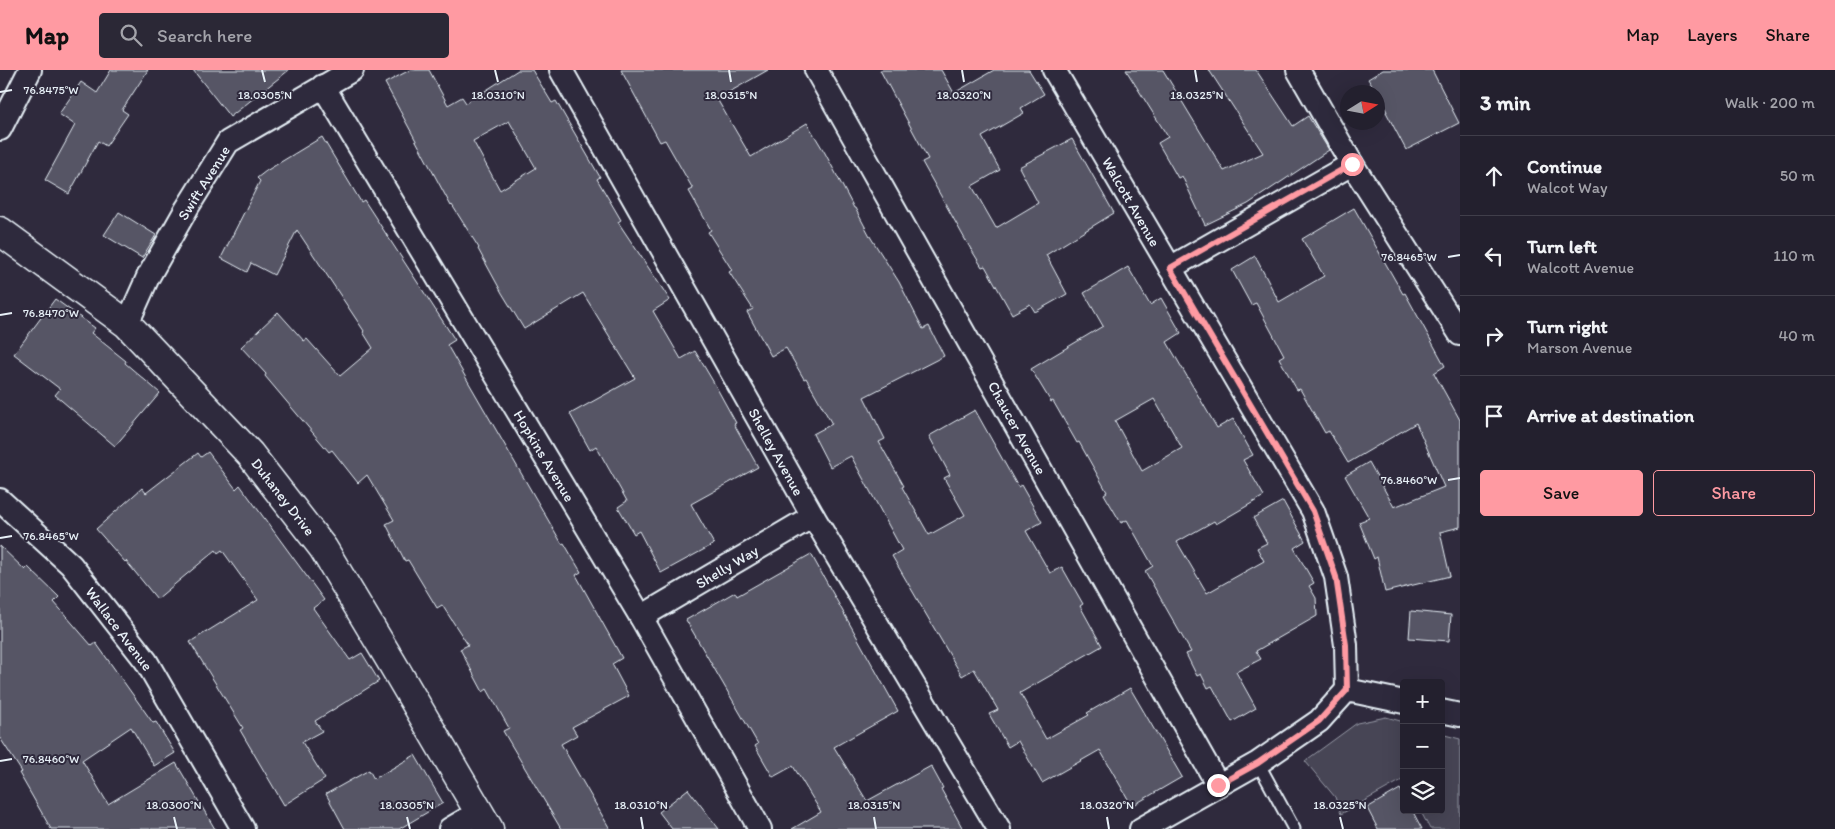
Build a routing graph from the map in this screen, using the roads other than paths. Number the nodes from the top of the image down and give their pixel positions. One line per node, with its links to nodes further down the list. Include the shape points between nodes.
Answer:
1 (30, 70): 8 (street)
2 (352, 70): 7 (street, Swift Avenue)
3 (562, 70): 15 (street, Shelley Avenue)
4 (816, 70): 22 (street, Chaucer Avenue)
5 (1054, 70): 11 (street, Walcott Avenue)
6 (1298, 70): 9 (street)
7 (323, 86): 12 (street, Swift Avenue, via 228,142 148,276); 16 (street, Hopkins Avenue)
8 (0, 129)
9 (1352, 164): 11 (street); 13 (street)
10 (0, 231): 12 (street, Duhaney Drive)
11 (1170, 268): 17 (street, Walcott Avenue, via 1313,511 1336,577 1346,645)
12 (127, 324): 23 (street, Duhaney Drive, via 250,454 323,548)
13 (1460, 334)
14 (0, 500): 24 (street, Wallace Avenue, via 71,565 146,661)
15 (812, 516): 16 (street, Shelly Way); 27 (street, Shelley Avenue)
16 (641, 617): 26 (street, Hopkins Avenue)
17 (1347, 690): 18 (street); 21 (street, via 1319,721)
18 (1400, 701)
19 (1445, 712): 20 (street)
20 (1460, 715)
21 (1258, 763): 22 (street); 29 (lane)
22 (1218, 785): 28 (street)
23 (484, 821): 25 (street)
24 (242, 829)
25 (450, 829)
26 (760, 829)
27 (999, 829)
28 (1141, 829)
29 (1294, 829)

